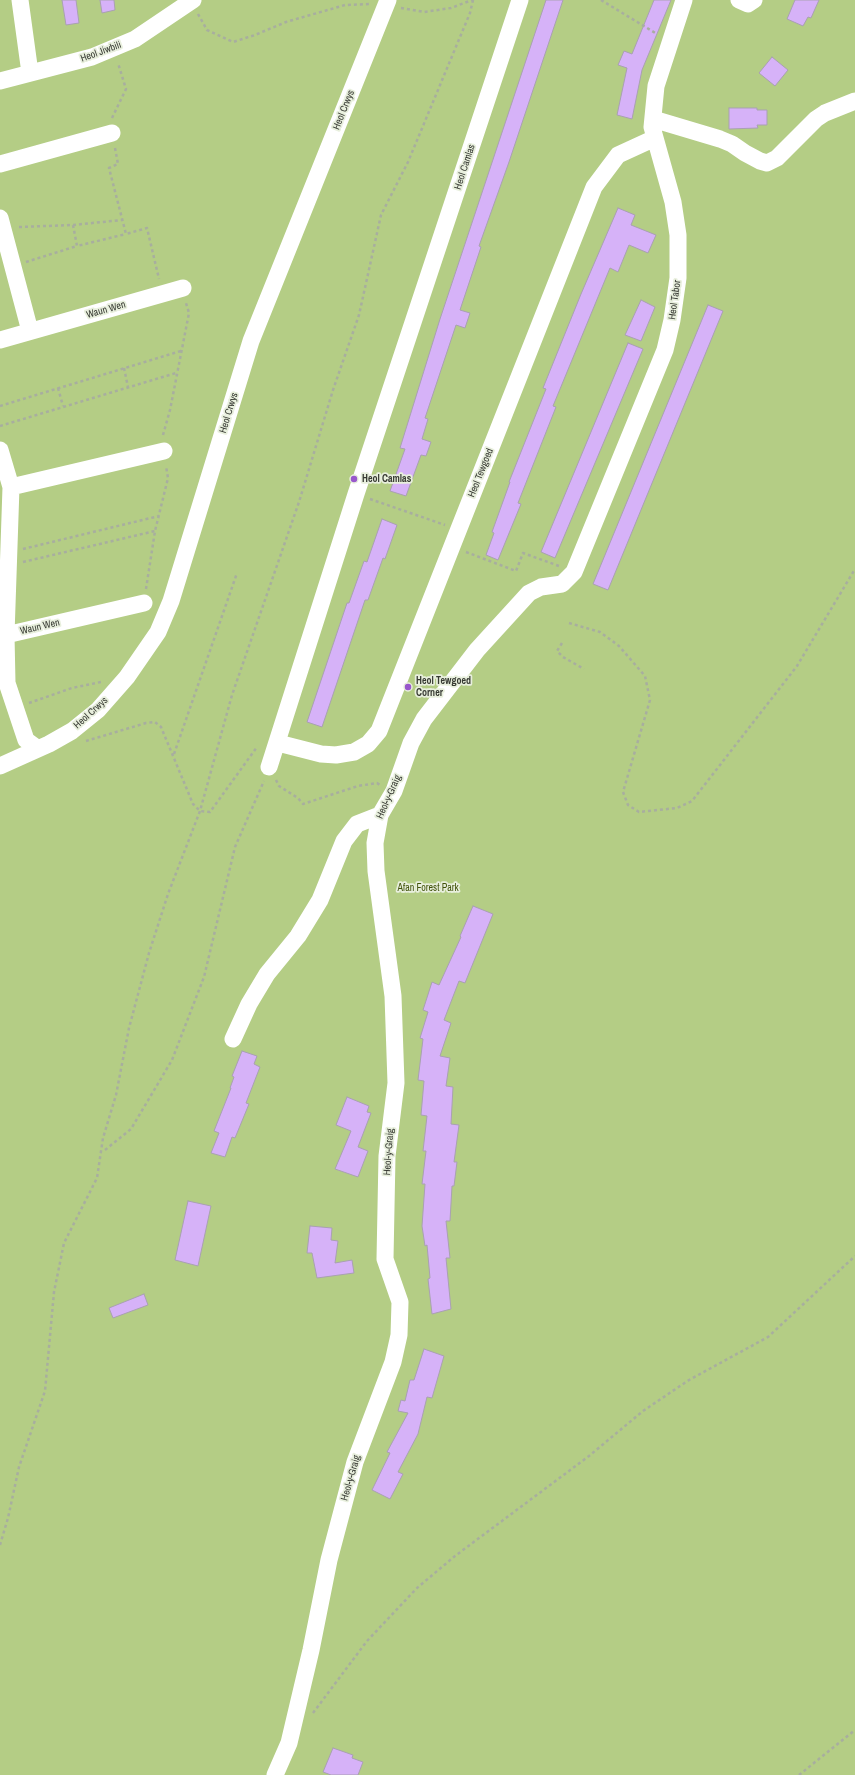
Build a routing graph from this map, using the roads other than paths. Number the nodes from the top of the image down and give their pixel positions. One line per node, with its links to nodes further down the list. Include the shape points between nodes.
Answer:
1 (20, 0): 8 (street)
2 (520, 0): 25 (street, Heol Camlas, via 356,494)
3 (684, 0): 11 (street, Heol Tabor, via 656,86)
4 (739, 0): 5 (street, via 748,4)
5 (754, 0)
6 (192, 1): 8 (street, Heol Jiwbili, via 135,39 92,57)
7 (387, 2): 26 (street, Heol Crwys, via 252,341 172,601 158,632 127,677 98,710 72,731)
8 (30, 73): 9 (street, Heol Jiwbili)
9 (0, 81)
10 (855, 101): 11 (street, via 816,119 777,158 767,163 720,139)
11 (653, 119): 13 (street, Heol Tabor)
12 (112, 133): 14 (street)
13 (655, 138): 22 (street, Heol Tabor, via 673,202 678,235 678,278 672,320 665,350 574,572); 25 (street, Heol Tewgoed, via 618,155 594,187 380,731 368,744 354,752 336,755 321,754)
14 (0, 164)
15 (1, 223): 17 (street)
16 (183, 288): 17 (street, Waun Wen)
17 (30, 331): 18 (street, Waun Wen)
18 (0, 340)
19 (0, 450): 21 (street, Waun Wen)
20 (164, 451): 21 (street)
21 (11, 486): 24 (street, Waun Wen)
22 (562, 584): 29 (street, Heol-y-Graig, via 541,587 529,593 477,650 424,719 411,743 394,790)
23 (144, 603): 24 (street, Waun Wen)
24 (6, 635): 26 (street, Waun Wen, via 7,684 26,740)
25 (278, 743): 28 (street, Heol Camlas)
26 (37, 748): 27 (street, Heol Crwys)
27 (0, 766)
28 (269, 767)
29 (380, 815): 30 (street, via 357,824 344,842 320,900 298,936 267,974); 31 (street, Heol-y-Graig, via 376,871 392,996 396,1083 387,1156 385,1259 400,1302 399,1335 393,1362 355,1462 329,1560 289,1743)
30 (233, 1039)
31 (275, 1775)

